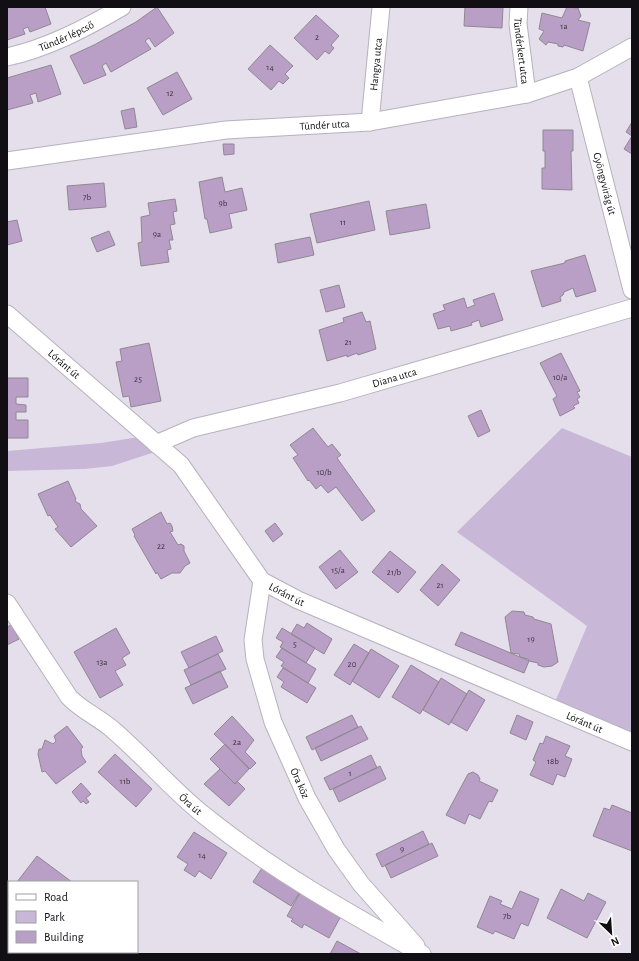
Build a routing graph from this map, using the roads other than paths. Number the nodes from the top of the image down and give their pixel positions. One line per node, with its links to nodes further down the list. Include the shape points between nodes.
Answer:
1 (122, 7): 5 (street, Tündér lépcső, via 74,33 29,52)
2 (381, 7): 8 (street, Hangya utca)
3 (519, 7): 7 (street, Tündérkert utca, via 518,24)
4 (632, 47): 6 (street, Tündér utca)
5 (7, 57)
6 (578, 77): 7 (street, Tündér utca); 10 (street, Gyöngyvirág út)
7 (527, 94): 8 (street, Tündér utca)
8 (370, 122): 9 (street, Tündér utca, via 226,130)
9 (7, 161)
10 (632, 290)
11 (632, 308): 13 (street, Diana utca, via 340,393 193,428)
12 (7, 314): 13 (street, Lóránt út)
13 (156, 444): 14 (street, Lóránt út, via 181,466)
14 (262, 581): 16 (street, Lóránt út, via 298,600); 17 (street, Óra köz, via 253,640 255,659 273,722 308,798 336,849 361,884)
15 (7, 603): 17 (street, Óra út, via 75,704 112,729 187,801 281,872)
16 (632, 742)
17 (422, 954)

